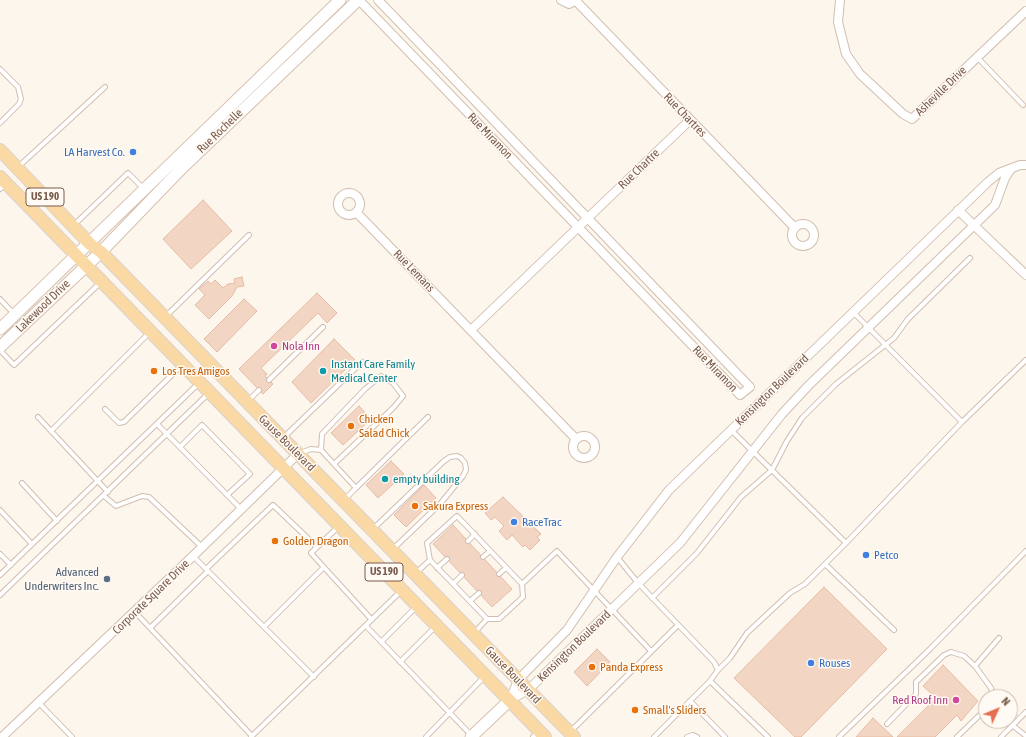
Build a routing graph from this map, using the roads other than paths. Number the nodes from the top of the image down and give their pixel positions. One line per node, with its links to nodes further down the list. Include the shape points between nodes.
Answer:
1 (340, 0): 14 (street, Rue Rochelle)
2 (359, 0): 14 (street, Rue Rochelle); 26 (street, Rue Miramon)
3 (378, 0): 23 (street, Rue Miramon)
4 (561, 0): 5 (street, Rue Chartres, via 569,4)
5 (577, 0): 12 (street, Rue Chartres)
6 (840, 0): 8 (street, Asheville Drive, via 838,22 846,54 860,74 903,114 912,119)
7 (1026, 11): 8 (street, Asheville Drive)
8 (977, 57): 11 (lane)
9 (0, 69): 13 (lane, via 18,87 21,99)
10 (105, 87): 17 (lane)
11 (1023, 105)
12 (690, 120): 23 (street, Rue Chartre); 27 (street, Rue Chartres)
13 (0, 123)
14 (215, 129): 20 (street, Rue Rochelle); 30 (street, Rue Rochelle, via 182,168)
15 (0, 150): 17 (main road, Gause Boulevard / US 190)
16 (1026, 165): 18 (street, Kensington Boulevard)
17 (17, 168): 24 (main road, Gause Boulevard / US 190)
18 (1011, 168): 21 (street, Kensington Boulevard, via 999,173); 25 (street, Kensington Boulevard, via 995,206)
19 (2, 183): 31 (main road, Gause Boulevard / US 190)
20 (145, 191): 24 (lane, via 128,173); 29 (street, Rue Rochelle)
21 (958, 210): 25 (street); 37 (street, Kensington Boulevard)
22 (356, 212): 44 (street, Rue Lemans)
23 (588, 218): 26 (street); 26 (street, Rue Miramon, via 750,387 740,395)
24 (72, 226): 29 (main road, Gause Boulevard / US 190)
25 (975, 226): 34 (street); 42 (street, Kensington Boulevard)
26 (578, 227): 44 (street)
27 (795, 228)
28 (249, 235): 39 (lane)
29 (90, 244): 30 (main road, Gause Boulevard / US 190); 31 (street, Rue Rochelle)
30 (101, 252): 33 (street, Rue Rochelle); 39 (main road, Gause Boulevard / US 190)
31 (76, 256): 33 (main road, Gause Boulevard / US 190); 38 (street, Lakewood Drive)
32 (970, 258): 46 (lane, via 908,319)
33 (86, 265): 35 (main road, Gause Boulevard / US 190); 40 (street, Lakewood Drive)
34 (1026, 275)
35 (101, 282): 45 (main road, Gause Boulevard / US 190); 48 (lane, via 14,365)
36 (0, 299): 38 (lane)
37 (854, 313): 42 (lane); 62 (street, Kensington Boulevard)
38 (15, 315): 40 (street); 43 (street, Lakewood Drive)
39 (164, 317): 56 (main road, Gause Boulevard / US 190)
40 (23, 324): 47 (street, Lakewood Drive)
41 (324, 327): 52 (lane)
42 (869, 328): 46 (lane); 69 (street, Kensington Boulevard, via 782,414)
43 (0, 329)
44 (471, 330): 66 (street, Rue Lemans)
45 (150, 332): 51 (main road, Gause Boulevard / US 190); 63 (lane)
46 (885, 346): 60 (lane); 73 (lane, via 836,384 802,418)
47 (0, 347)
48 (0, 350)
49 (1026, 360): 60 (lane)
50 (362, 362): 65 (lane)
51 (182, 365): 53 (main road, Gause Boulevard / US 190); 57 (lane, via 124,422 119,423)
52 (269, 380)
53 (199, 383): 55 (main road, Gause Boulevard / US 190); 61 (lane)
54 (259, 390): 56 (lane)
55 (209, 393): 64 (lane); 72 (main road, Gause Boulevard / US 190)
56 (246, 402): 65 (main road, Gause Boulevard / US 190)
57 (105, 410)
58 (38, 417): 63 (lane)
59 (428, 417): 76 (lane)
60 (962, 422): 88 (lane)
61 (156, 424): 64 (lane); 74 (lane)
62 (731, 430): 69 (lane); 98 (street, Kensington Boulevard, via 669,490)
63 (51, 431): 74 (lane)
64 (167, 434): 67 (lane); 77 (lane)
65 (282, 439): 70 (main road, Gause Boulevard / US 190)
66 (576, 439)
67 (180, 447): 78 (lane); 78 (lane, via 202,425 250,474)
68 (321, 450): 70 (lane, via 311,449); 71 (lane); 71 (lane, via 322,434 365,388 382,376 393,383 403,396)
69 (754, 452): 73 (lane); 113 (street, Kensington Boulevard, via 680,543)
70 (298, 454): 72 (street, Corporate Square Drive); 80 (main road, Gause Boulevard / US 190)
71 (334, 464): 76 (lane)
72 (283, 468): 81 (street, Corporate Square Drive); 84 (main road, Gause Boulevard / US 190)
73 (772, 470): 88 (lane); 118 (lane, via 741,497 698,553)
74 (98, 480): 77 (lane); 83 (lane)
75 (22, 483): 83 (lane)
76 (356, 488): 80 (lane)
77 (108, 492): 79 (lane)
78 (227, 495): 81 (lane)
79 (104, 496): 91 (lane, via 116,506 142,496 149,497); 117 (lane)
80 (343, 501): 85 (main road, Gause Boulevard / US 190)
81 (241, 509): 91 (street, Corporate Square Drive)
82 (0, 510): 89 (lane)
83 (57, 520): 89 (lane)
84 (339, 525): 90 (lane); 115 (main road, Gause Boulevard / US 190)
85 (372, 530): 92 (main road, Gause Boulevard / US 190); 92 (lane, via 444,461 450,457 461,458 466,470 463,476 440,504)
86 (475, 534): 87 (lane); 93 (lane); 100 (lane, via 457,516 428,543)
87 (468, 541)
88 (846, 543): 101 (lane)
89 (32, 544): 102 (lane)
90 (317, 547): 103 (lane, via 310,553); 106 (lane, via 273,505)
91 (202, 548): 96 (street, Corporate Square Drive)
92 (392, 551): 109 (main road, Gause Boulevard / US 190)
93 (490, 551): 97 (lane); 105 (lane)
94 (1026, 551): 167 (lane)
95 (0, 554): 102 (lane)
96 (193, 556): 106 (lane); 122 (street, Corporate Square Drive)
97 (483, 557)
98 (617, 557): 113 (lane); 114 (street, Kensington Boulevard)
99 (447, 559): 104 (lane)
100 (430, 560): 104 (lane); 109 (lane)
101 (825, 564): 130 (lane); 137 (lane, via 754,626)
102 (11, 565): 108 (lane)
103 (324, 568): 124 (lane); 128 (lane)
104 (437, 568): 111 (lane)
105 (506, 568): 107 (lane); 112 (lane)
106 (207, 570): 128 (lane); 129 (lane)
107 (499, 574)
108 (0, 575)
109 (415, 575): 131 (main road, Gause Boulevard / US 190)
110 (462, 575): 111 (lane)
111 (453, 584): 119 (lane)
112 (522, 584): 114 (lane, via 558,551); 123 (lane, via 523,597 499,618)
113 (638, 584): 118 (lane); 121 (street, Kensington Boulevard)
114 (595, 589): 121 (lane); 140 (street, Kensington Boulevard, via 567,630)
115 (402, 590): 120 (main road, Gause Boulevard / US 190); 124 (lane)
116 (479, 592): 119 (lane)
117 (0, 595)
118 (652, 598): 126 (lane)
119 (470, 601): 123 (lane)
120 (418, 606): 125 (main road, Gause Boulevard / US 190); 133 (lane)
121 (612, 608): 134 (lane); 143 (street, Kensington Boulevard)
122 (135, 612): 129 (lane); 146 (street, Corporate Square Drive)
123 (487, 619): 131 (lane)
124 (372, 620): 127 (lane)
125 (437, 625): 135 (lane); 138 (main road, Gause Boulevard / US 190)
126 (678, 625): 134 (lane); 137 (lane, via 714,662)
127 (366, 626): 133 (lane); 139 (lane)
128 (264, 627): 139 (lane)
129 (150, 628): 159 (lane)
130 (894, 630)
131 (473, 634): 140 (main road, Gause Boulevard / US 190)
132 (1000, 638): 136 (lane)
133 (381, 642): 135 (lane)
134 (651, 651): 155 (lane)
135 (400, 662): 148 (lane)
136 (975, 666): 142 (lane); 151 (lane, via 964,656 951,652 944,655 916,682 916,694)
137 (718, 670): 141 (lane)
138 (486, 675): 144 (main road, Gause Boulevard / US 190); 148 (lane)
139 (314, 677): 159 (lane)
140 (518, 680): 143 (main road, Gause Boulevard / US 190); 144 (street, Kensington Boulevard)
141 (710, 681): 145 (lane); 166 (lane)
142 (991, 689)
143 (528, 690): 144 (street, Kensington Boulevard); 155 (main road, Gause Boulevard / US 190)
144 (510, 700): 154 (main road, Gause Boulevard / US 190); 161 (street)
145 (690, 701): 162 (lane); 165 (lane)
146 (39, 703): 157 (street, Corporate Square Drive); 158 (lane)
147 (1026, 712): 150 (lane)
148 (450, 713): 160 (lane); 161 (lane)
149 (978, 717): 168 (lane)
150 (1018, 719)
151 (887, 724)
152 (1008, 729): 169 (lane)
153 (1017, 729): 156 (lane)
154 (538, 735)
155 (571, 735)
156 (1026, 736)
157 (2, 737)
158 (72, 737)
159 (251, 737)
160 (426, 737)
161 (471, 737)
162 (654, 737)
163 (687, 737): 164 (lane)
164 (697, 737)
165 (725, 737)
166 (768, 737)
167 (839, 737)
168 (957, 737)
169 (1001, 737)

